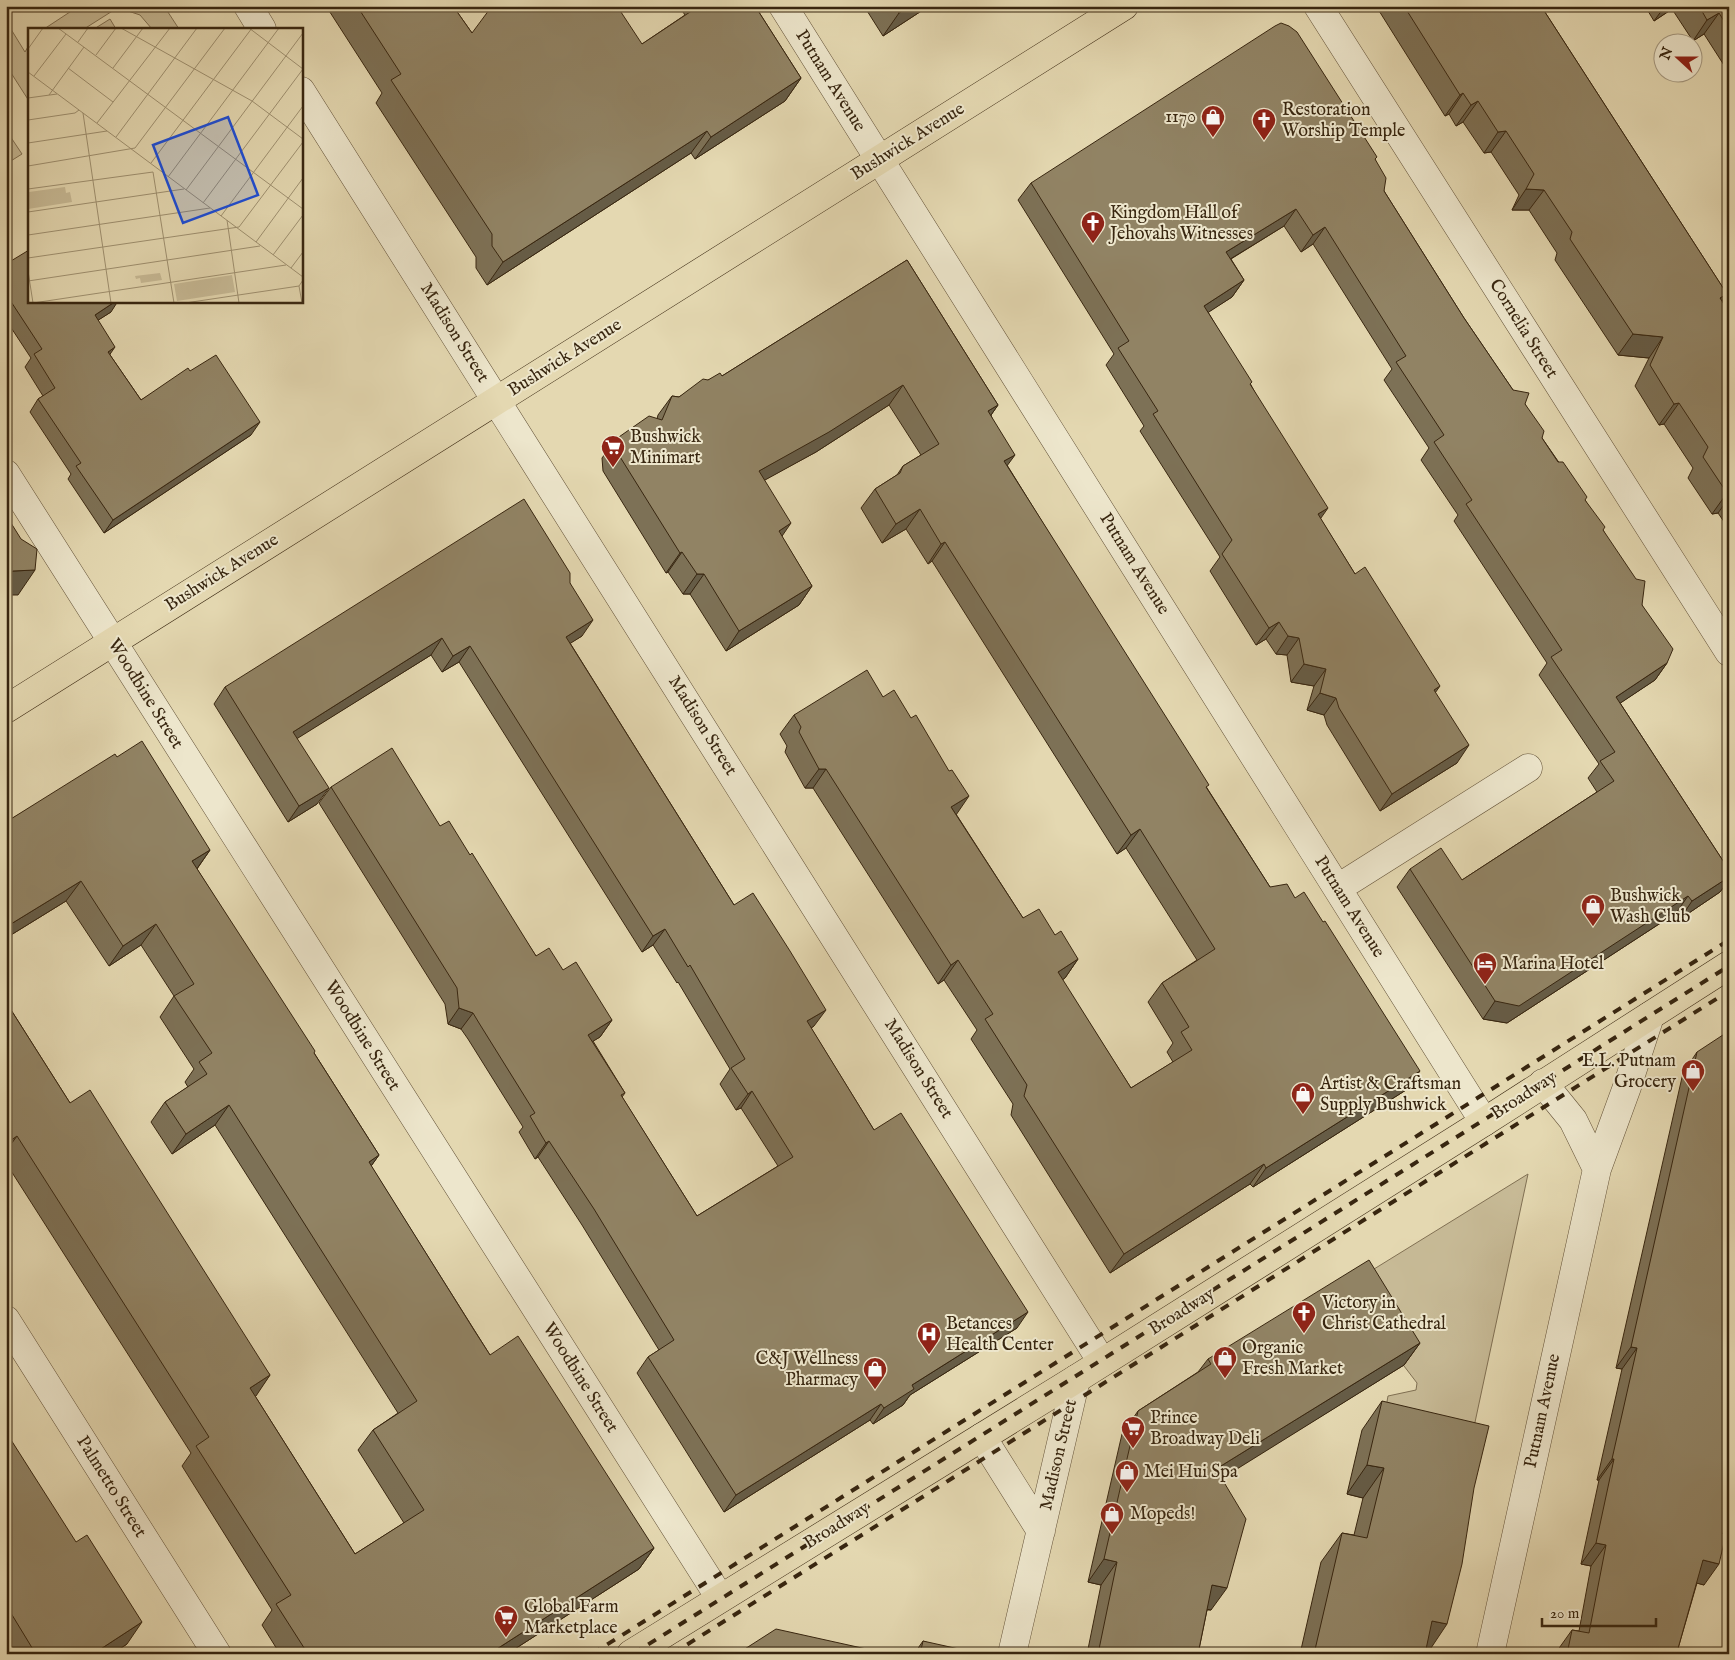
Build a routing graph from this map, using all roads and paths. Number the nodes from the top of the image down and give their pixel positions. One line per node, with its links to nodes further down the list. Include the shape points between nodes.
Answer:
1 (248, 6): 5 (street)
2 (783, 6): 7 (street, Putnam Avenue)
3 (1124, 6): 7 (main road, Bushwick Avenue)
4 (1318, 6): 11 (street, Cornelia Street)
5 (261, 28)
6 (302, 93): 8 (street, Madison Street)
7 (880, 160): 8 (main road, Bushwick Avenue); 14 (street, Putnam Avenue)
8 (497, 401): 10 (main road, Bushwick Avenue); 21 (street, Madison Street)
9 (6, 474): 10 (street, Woodbine Street)
10 (112, 642): 12 (main road, Bushwick Avenue); 25 (street, Woodbine Street)
11 (1729, 652)
12 (6, 709)
13 (1528, 768): 14 (street)
14 (1338, 888): 18 (street, Putnam Avenue)
15 (1729, 965): 16 (main road, Broadway)
16 (1650, 1016): 17 (main road, Broadway); 19 (street, Putnam Avenue)
17 (1542, 1083): 18 (main road, Broadway); 19 (street, via 1573,1120)
18 (1484, 1122): 21 (main road, Broadway)
19 (1597, 1169): 29 (street, Putnam Avenue)
20 (6, 1320): 26 (street, Palmetto Street)
21 (1102, 1362): 22 (main road, Broadway)
22 (1076, 1379): 23 (main road, Broadway); 24 (street, Madison Street)
23 (982, 1437): 24 (street, Madison Street); 25 (main road, Broadway)
24 (1041, 1531): 28 (street, Madison Street)
25 (720, 1598): 27 (main road, Broadway)
26 (216, 1654)
27 (631, 1654)
28 (1012, 1654)
29 (1490, 1654)

